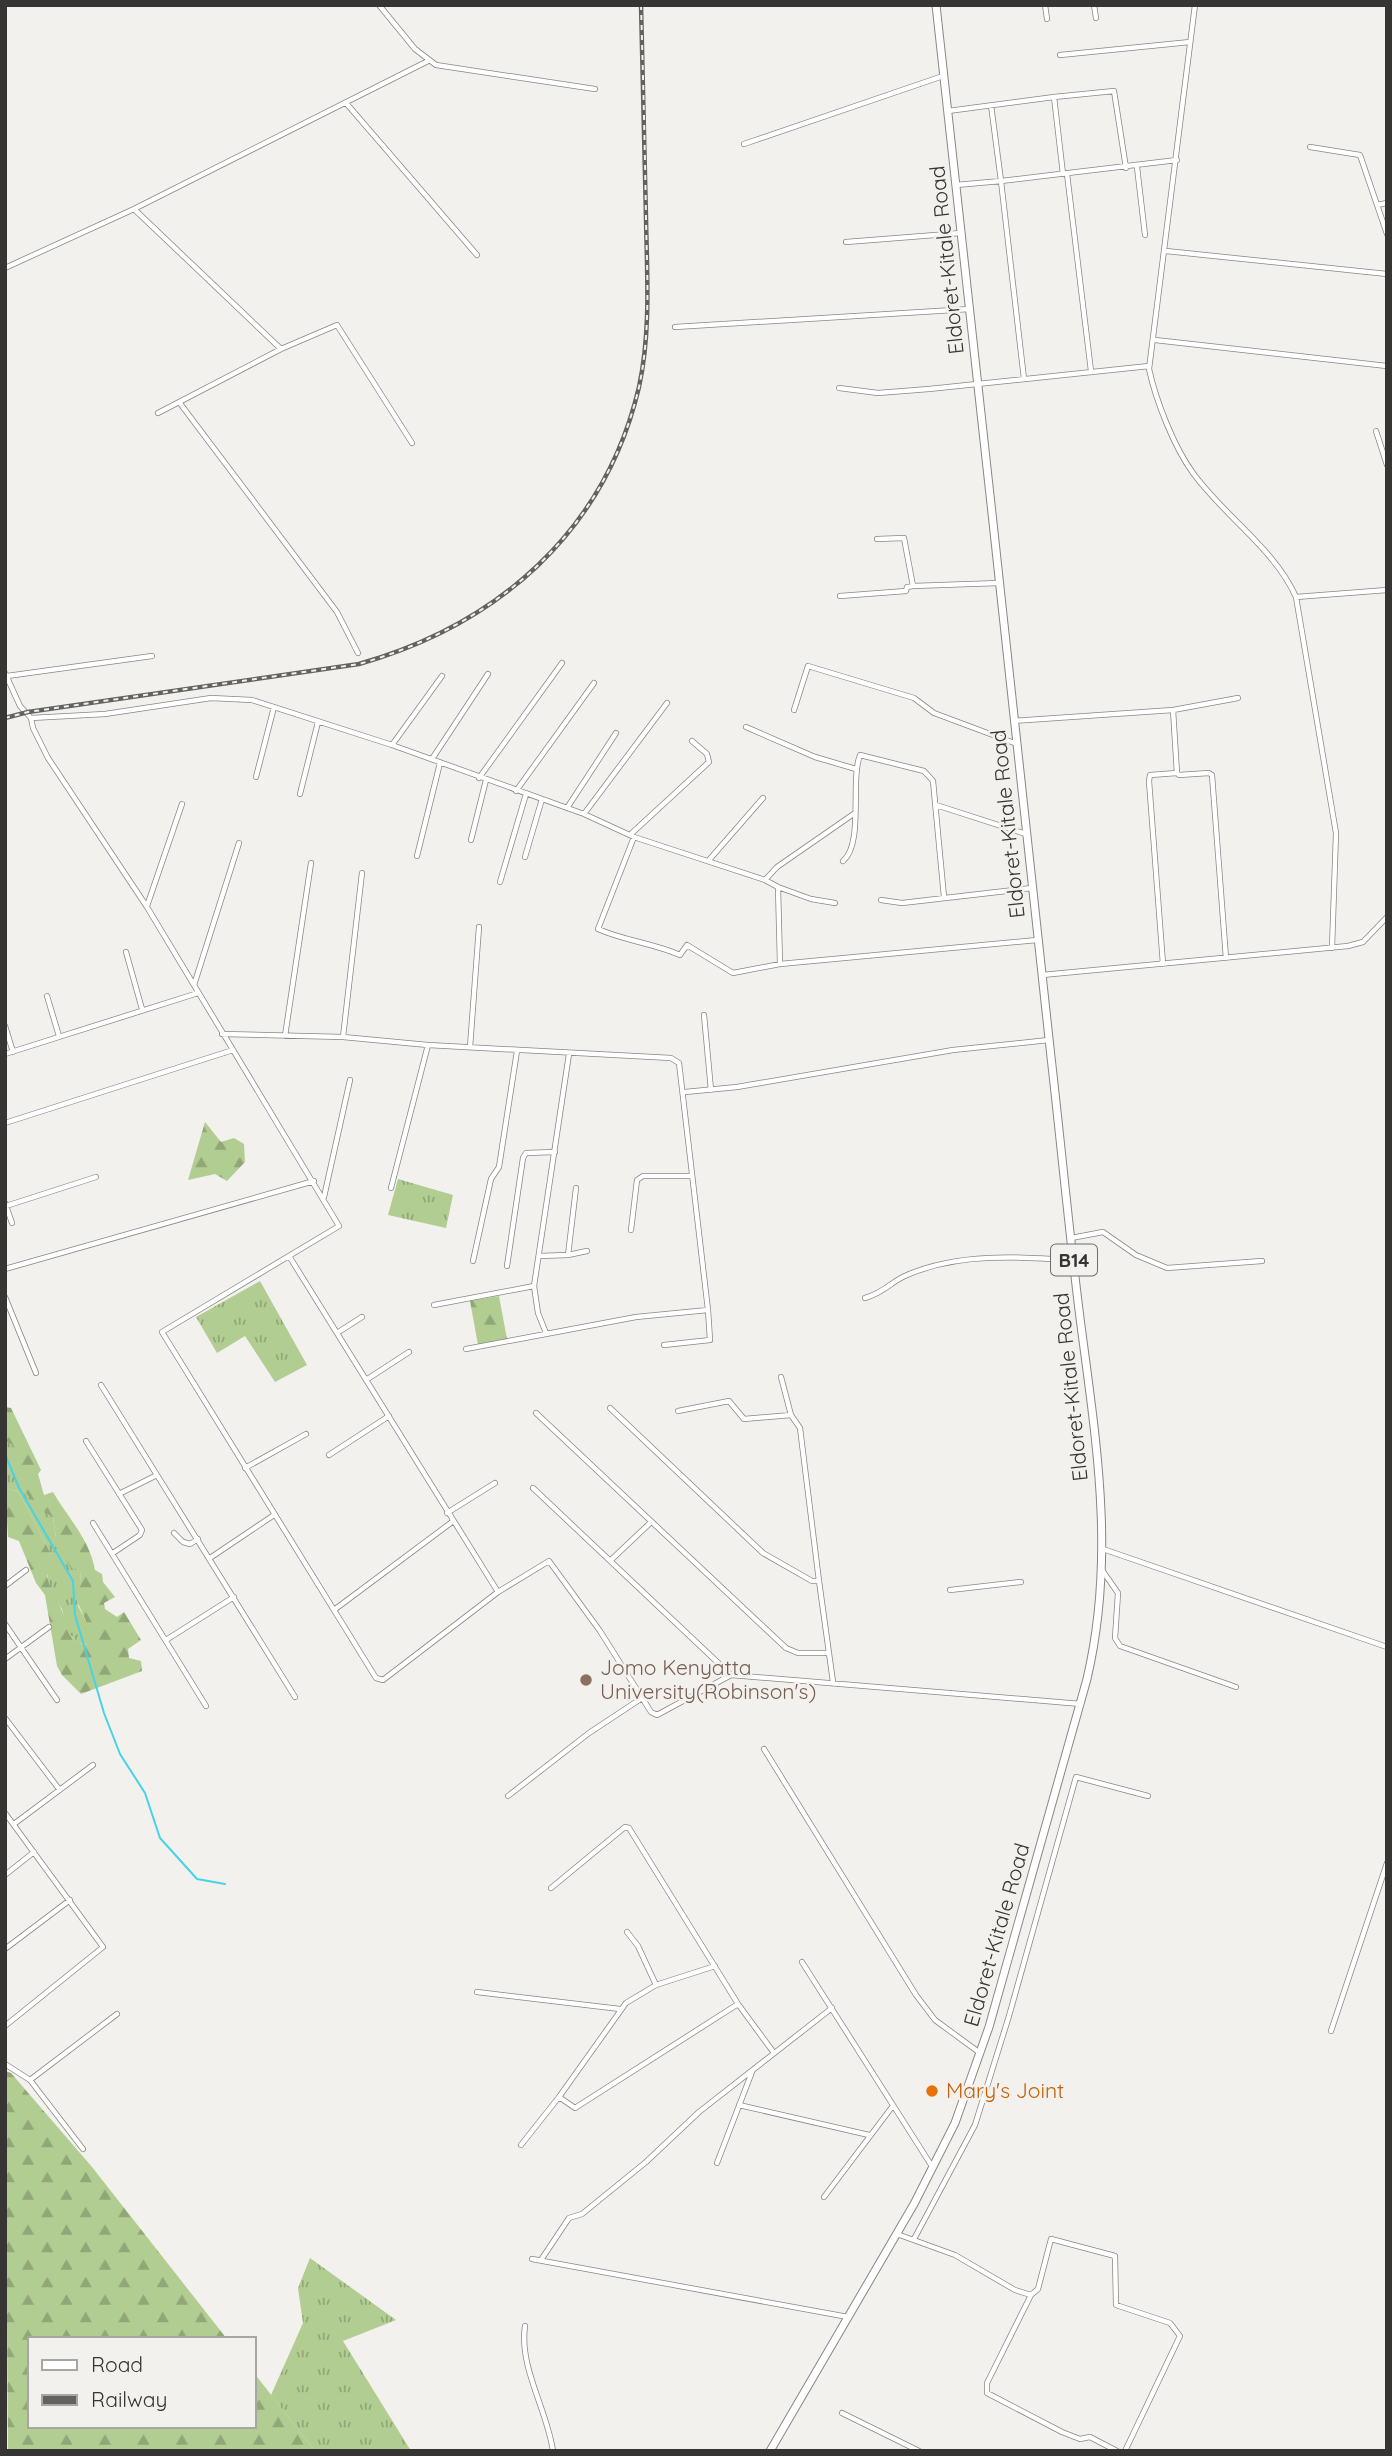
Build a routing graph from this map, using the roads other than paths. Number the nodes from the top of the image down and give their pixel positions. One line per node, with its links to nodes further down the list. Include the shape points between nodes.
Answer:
1 (379, 5): 10 (street)
2 (936, 5): 11 (highway, Eldoret-Kitale Road / B14)
3 (1045, 5): 7 (street)
4 (1094, 5): 6 (street)
5 (1195, 5): 8 (street)
6 (1096, 18)
7 (1047, 19)
8 (1190, 42): 9 (street); 19 (street)
9 (1060, 55)
10 (428, 61): 12 (street); 14 (street)
11 (944, 76): 16 (highway, Eldoret-Kitale Road / B14); 17 (street)
12 (595, 89)
13 (1054, 97): 15 (street); 21 (street, via 1114,91); 22 (street)
14 (345, 103): 27 (street); 33 (street)
15 (992, 105): 16 (street); 23 (street)
16 (948, 111): 24 (highway, Eldoret-Kitale Road / B14)
17 (744, 144)
18 (1310, 147): 26 (street, via 1359,153)
19 (1177, 160): 20 (street); 32 (street)
20 (1137, 167): 21 (street); 30 (street)
21 (1126, 168): 22 (street)
22 (1065, 174): 23 (street); 42 (street)
23 (1001, 181): 24 (street); 43 (street)
24 (956, 185): 28 (highway, Eldoret-Kitale Road / B14)
25 (1387, 203): 26 (street)
26 (1377, 205): 29 (street)
27 (134, 209): 34 (street); 39 (street)
28 (961, 233): 31 (street); 36 (highway, Eldoret-Kitale Road / B14)
29 (1387, 234)
30 (1145, 235)
31 (846, 242)
32 (1166, 251): 35 (street); 38 (street)
33 (477, 255)
34 (5, 268)
35 (1387, 274)
36 (970, 309): 37 (street); 44 (highway, Eldoret-Kitale Road / B14)
37 (675, 327)
38 (1155, 340): 40 (street); 41 (street)
39 (281, 349): 46 (street); 49 (street, via 337,325)
40 (1149, 366): 42 (street); 56 (street, via 1159,404 1193,474 1276,564)
41 (1387, 366)
42 (1091, 371): 43 (street)
43 (1024, 379): 44 (street)
44 (978, 385): 45 (street, via 878,393); 52 (highway, Eldoret-Kitale Road / B14)
45 (839, 388)
46 (179, 402): 47 (street); 57 (street, via 337,612)
47 (158, 413)
48 (1376, 431): 50 (street)
49 (412, 443)
50 (1387, 465)
51 (877, 539): 53 (street, via 904,538)
52 (999, 583): 53 (street); 70 (highway, Eldoret-Kitale Road / B14)
53 (912, 586): 55 (street, via 906,592)
54 (1387, 590): 56 (street)
55 (840, 596)
56 (1296, 597): 115 (street, via 1336,833)
57 (358, 653)
58 (152, 656): 61 (street)
59 (562, 663): 82 (street)
60 (488, 674): 77 (street)
61 (6, 675): 69 (street)
62 (442, 676): 75 (street)
63 (594, 683): 84 (street)
64 (1238, 698): 68 (street)
65 (667, 703): 93 (street)
66 (274, 707): 69 (street, via 229,696 105,714); 71 (street); 81 (street)
67 (794, 710): 76 (street, via 808,666 914,698 934,713)
68 (1173, 710): 70 (street); 80 (street)
69 (31, 718): 111 (street, via 48,758)
70 (1014, 721): 76 (highway, Eldoret-Kitale Road / B14)
71 (318, 722): 75 (street); 85 (street)
72 (746, 727): 79 (street)
73 (616, 733): 91 (street)
74 (692, 741): 94 (street, via 709,762)
75 (392, 745): 77 (street)
76 (1017, 745): 95 (highway, Eldoret-Kitale Road / B14)
77 (432, 760): 78 (street)
78 (440, 763): 82 (street); 98 (street)
79 (856, 769): 90 (street, via 860,755 866,754 924,771 933,781); 92 (street)
80 (1177, 773): 117 (street, via 1212,775); 119 (street, via 1150,775 1149,781)
81 (256, 778)
82 (479, 778): 83 (street)
83 (486, 780): 84 (street); 96 (street)
84 (516, 791): 86 (street)
85 (300, 794)
86 (526, 794): 88 (street); 105 (street)
87 (762, 798): 100 (street)
88 (542, 799): 91 (street); 99 (street)
89 (182, 804): 111 (street)
90 (936, 805): 95 (street); 108 (street)
91 (566, 808): 93 (street)
92 (855, 813): 101 (street, via 851,855); 104 (street, via 776,867)
93 (584, 814): 94 (street)
94 (634, 835): 100 (street); 118 (street, via 598,929 680,955 687,945 733,973)
95 (1027, 835): 107 (highway, Eldoret-Kitale Road / B14)
96 (471, 840)
97 (239, 843): 121 (street)
98 (417, 856)
99 (525, 857)
100 (709, 860): 104 (street)
101 (844, 861)
102 (311, 863): 129 (street)
103 (362, 873): 130 (street)
104 (765, 880): 106 (street)
105 (500, 882)
106 (778, 887): 110 (street); 118 (street)
107 (1033, 887): 108 (street); 114 (highway, Eldoret-Kitale Road / B14)
108 (944, 897): 109 (street, via 902,903)
109 (881, 900)
110 (835, 903)
111 (147, 907): 121 (street)
112 (1387, 917): 115 (street, via 1363,943)
113 (479, 927): 133 (street)
114 (1037, 940): 118 (street); 120 (highway, Eldoret-Kitale Road / B14)
115 (1332, 948): 117 (street)
116 (126, 952): 124 (street)
117 (1226, 958): 119 (street)
118 (780, 964)
119 (1163, 964): 120 (street)
120 (1041, 975): 131 (highway, Eldoret-Kitale Road / B14)
121 (194, 986): 122 (street)
122 (198, 993): 124 (street); 127 (street)
123 (47, 996): 128 (street)
124 (142, 1009): 128 (street)
125 (704, 1015): 140 (street)
126 (5, 1026): 136 (street)
127 (221, 1034): 129 (street); 134 (street)
128 (59, 1036): 136 (street)
129 (285, 1036): 130 (street)
130 (343, 1037): 132 (street)
131 (1049, 1040): 140 (street, via 953,1050); 153 (highway, Eldoret-Kitale Road / B14)
132 (428, 1045): 133 (street); 147 (street)
133 (470, 1047): 135 (street)
134 (233, 1050): 142 (street); 146 (street)
135 (517, 1050): 138 (street); 158 (street, via 499,1167 491,1179)
136 (13, 1052): 137 (street)
137 (5, 1054)
138 (569, 1054): 141 (street, via 671,1058 681,1065); 143 (street)
139 (350, 1080): 149 (street)
140 (711, 1090): 141 (street)
141 (685, 1092): 144 (street)
142 (5, 1122)
143 (555, 1152): 157 (street); 161 (street, via 526,1153 523,1158)
144 (692, 1176): 152 (street, via 637,1180); 167 (street)
145 (96, 1177): 150 (street)
146 (314, 1181): 149 (street); 162 (street)
147 (391, 1188)
148 (576, 1188): 156 (street)
149 (323, 1198): 155 (street, via 339,1226)
150 (6, 1204): 151 (street)
151 (12, 1223)
152 (631, 1230)
153 (1071, 1238): 159 (highway, Eldoret-Kitale Road / B14); 160 (street, via 1103,1232 1136,1255 1167,1268)
154 (587, 1251): 156 (street)
155 (289, 1255): 169 (street); 186 (street, via 162,1332)
156 (568, 1255): 157 (street)
157 (539, 1256): 163 (street)
158 (473, 1261)
159 (1074, 1261): 165 (street, via 1036,1257 956,1262 905,1275 883,1293); 198 (highway, Eldoret-Kitale Road / B14, via 1096,1426)
160 (1262, 1261)
161 (507, 1266)
162 (5, 1269)
163 (534, 1286): 166 (street); 170 (street)
164 (5, 1297): 174 (street)
165 (865, 1298)
166 (434, 1306)
167 (708, 1310): 170 (street); 171 (street, via 710,1340)
168 (362, 1317): 169 (street)
169 (337, 1333): 176 (street)
170 (546, 1333): 172 (street)
171 (664, 1345)
172 (466, 1349)
173 (409, 1352): 176 (street)
174 (36, 1373)
175 (781, 1377): 181 (street)
176 (366, 1380): 182 (street)
177 (102, 1385): 187 (street)
178 (610, 1408): 204 (street, via 763,1553)
179 (678, 1411): 181 (street, via 729,1401 744,1419)
180 (536, 1413): 195 (street)
181 (791, 1415): 204 (street, via 800,1428)
182 (389, 1416): 185 (street); 191 (street)
183 (306, 1434): 186 (street)
184 (86, 1441): 190 (street)
185 (329, 1455)
186 (246, 1468): 192 (street)
187 (157, 1475): 190 (street); 197 (street)
188 (495, 1483): 191 (street)
189 (533, 1488): 201 (street)
190 (119, 1494): 199 (street, via 142,1532)
191 (447, 1513): 193 (street)
192 (274, 1515): 200 (street); 210 (street)
193 (452, 1522): 208 (street); 210 (street)
194 (93, 1523): 199 (street)
195 (650, 1523): 201 (street); 216 (street, via 786,1648 798,1653)
196 (174, 1533): 197 (street, via 190,1544)
197 (198, 1539): 200 (street)
198 (1103, 1549): 202 (highway, Eldoret-Kitale Road / B14); 214 (street)
199 (113, 1553): 213 (street)
200 (210, 1558): 209 (street)
201 (611, 1560): 218 (street)
202 (1102, 1569): 220 (street, via 1118,1593 1115,1639 1120,1646); 224 (highway, Eldoret-Kitale Road / B14, via 1098,1631)
203 (26, 1570): 206 (street)
204 (819, 1581): 216 (street)
205 (1021, 1582): 207 (street)
206 (5, 1587)
207 (950, 1590)
208 (498, 1592): 210 (street, via 383,1680 376,1678); 222 (street, via 550,1561)
209 (234, 1597): 213 (street); 221 (street)
210 (334, 1610)
211 (5, 1624): 215 (street)
212 (49, 1627): 215 (street)
213 (166, 1640): 225 (street)
214 (1387, 1647)
215 (21, 1648): 217 (street); 223 (street)
216 (828, 1653): 219 (street)
217 (5, 1659)
218 (731, 1675): 219 (street); 222 (street, via 657,1715)
219 (833, 1682): 224 (street)
220 (1236, 1687)
221 (295, 1697)
222 (642, 1698): 230 (street)
223 (57, 1700)
224 (1081, 1704): 252 (highway, Eldoret-Kitale Road / B14)
225 (206, 1706)
226 (5, 1718): 229 (street)
227 (764, 1749): 252 (street, via 916,1995 935,2020)
228 (93, 1765): 229 (street)
229 (59, 1788): 233 (street)
230 (508, 1796)
231 (1148, 1796): 266 (street, via 1076,1777 975,2125)
232 (5, 1813): 233 (street)
233 (14, 1824): 234 (street)
234 (34, 1852): 236 (street); 238 (street)
235 (1387, 1863): 250 (street)
236 (5, 1875)
237 (551, 1888): 242 (street, via 629,1828)
238 (70, 1900): 240 (street); 249 (street, via 103,1944 102,1950)
239 (627, 1932): 243 (street)
240 (5, 1949)
241 (802, 1962): 247 (street)
242 (716, 1966): 243 (street); 245 (street)
243 (656, 1985): 246 (street)
244 (477, 1992): 246 (street)
245 (738, 2004): 251 (street); 256 (street, via 575,2108)
246 (621, 2008): 256 (street)
247 (832, 2008): 251 (street); 258 (street)
248 (117, 2014): 255 (street)
249 (5, 2026)
250 (1331, 2031)
251 (774, 2053): 254 (street)
252 (981, 2053): 263 (highway, Eldoret-Kitale Road / B14)
253 (5, 2064): 255 (street)
254 (752, 2070): 257 (street); 268 (street, via 582,2214 569,2218)
255 (30, 2080): 261 (street)
256 (558, 2097): 260 (street)
257 (739, 2105): 259 (street); 262 (street)
258 (892, 2107): 259 (street); 263 (street)
259 (869, 2135): 264 (street)
260 (521, 2145)
261 (83, 2149)
262 (717, 2163)
263 (934, 2168): 265 (highway, Eldoret-Kitale Road / B14)
264 (824, 2197)
265 (897, 2234): 266 (street); 270 (highway, Eldoret-Kitale Road / B14)
266 (914, 2239): 269 (street)
267 (532, 2259): 268 (street)
268 (541, 2260): 270 (street)
269 (1031, 2295): 274 (street, via 1038,2288 1051,2239 1058,2240 1115,2256 1115,2305 1170,2323 1179,2333 1178,2345); 277 (street, via 987,2383 987,2393 1062,2432 1080,2439 1090,2437)
270 (848, 2317): 273 (highway, Eldoret-Kitale Road / B14)
271 (525, 2326): 275 (street, via 524,2351)
272 (842, 2413): 276 (street)
273 (770, 2450)
274 (1125, 2450): 278 (street)
275 (553, 2451)
276 (919, 2451)
277 (1117, 2451)
278 (1133, 2451)

